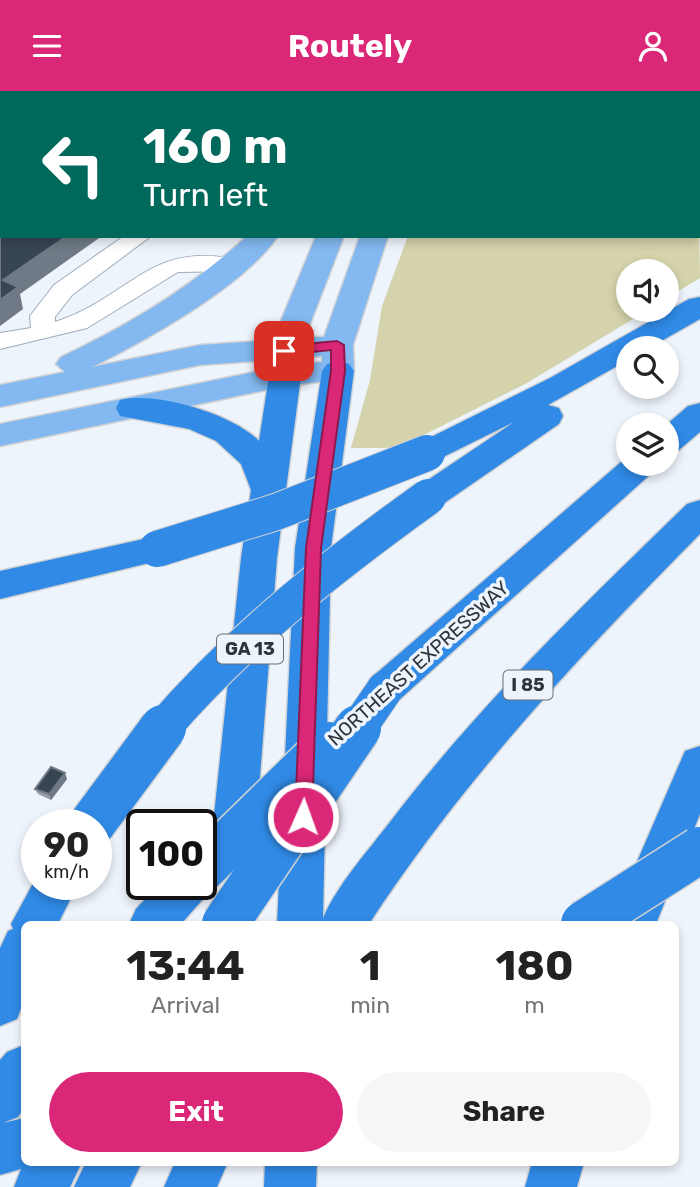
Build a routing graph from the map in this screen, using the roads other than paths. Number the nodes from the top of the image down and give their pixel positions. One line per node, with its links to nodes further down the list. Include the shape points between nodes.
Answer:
1 (136, 238): 7 (street, via 63,290 42,316)
2 (262, 238): 5 (main road)
3 (329, 238): 11 (main road, GA 13)
4 (373, 238): 10 (main road, GA 13)
5 (234, 266): 7 (street, via 197,260 170,264 87,319); 13 (main road, via 179,307 121,341)
6 (690, 312): 8 (highway); 22 (highway, bridge, via 561,385 426,453 276,512 157,549)
7 (44, 332): 9 (street)
8 (657, 336)
9 (0, 341)
10 (338, 358): 11 (main road); 35 (highway, GA 13, via 313,548)
11 (285, 363): 14 (main road, via 200,355); 15 (main road); 20 (highway, GA 13)
12 (616, 366): 25 (highway, bridge, via 314,579 240,645 150,742)
13 (0, 391)
14 (0, 396)
15 (132, 408): 18 (main road); 20 (highway, via 199,420 232,435 253,455)
16 (700, 414): 17 (highway)
17 (679, 432)
18 (0, 436)
19 (627, 476): 23 (highway, NORTHEAST EXPRESSWAY)
20 (268, 489): 33 (highway, GA 13)
21 (700, 513): 28 (highway, I 85, via 539,673 455,767)
22 (0, 585)
23 (385, 689): 27 (highway, NORTHEAST EXPRESSWAY, bridge); 34 (highway, bridge)
24 (700, 763): 39 (highway)
25 (103, 809)
26 (700, 850): 38 (highway, bridge)
27 (217, 854)
28 (375, 874): 36 (highway); 37 (highway, I 85)
29 (47, 900): 31 (highway)
30 (174, 900): 32 (highway)
31 (36, 921)
32 (155, 921)
33 (226, 921)
34 (228, 921)
35 (300, 921)
36 (313, 921)
37 (345, 921)
38 (589, 921)
39 (634, 921)
40 (21, 953): 41 (highway)
41 (0, 1003)
42 (21, 1073): 43 (highway)
43 (0, 1099)
44 (21, 1144): 45 (highway)
45 (0, 1149)
46 (53, 1166): 52 (highway)
47 (113, 1166): 53 (highway)
48 (202, 1166): 54 (highway)
49 (204, 1166): 55 (highway)
50 (291, 1166): 56 (highway)
51 (557, 1166): 57 (highway)
52 (40, 1187)
53 (100, 1187)
54 (190, 1187)
55 (205, 1187)
56 (290, 1187)
57 (551, 1187)

